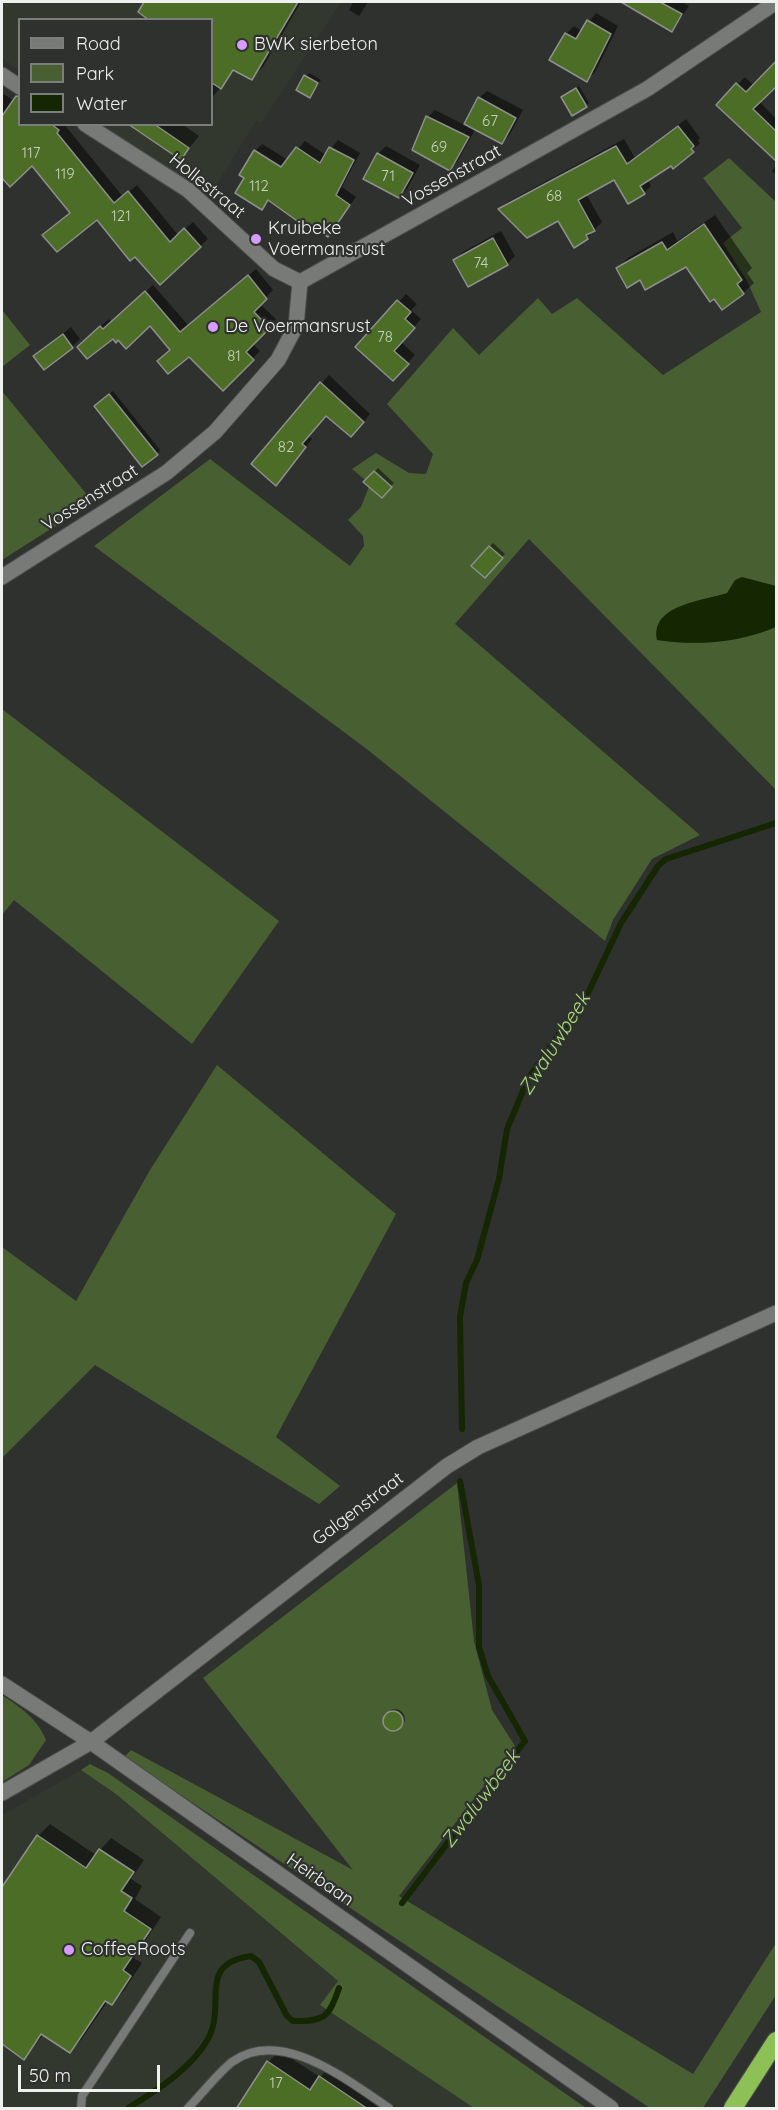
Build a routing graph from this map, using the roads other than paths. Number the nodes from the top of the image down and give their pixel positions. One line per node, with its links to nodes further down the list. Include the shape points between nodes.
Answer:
1 (776, 2): 5 (street, Vossenstraat, via 647,89)
2 (2, 75): 3 (street)
3 (18, 86)
4 (88, 126): 5 (street, Hollestraat, via 188,190 274,269)
5 (300, 282): 6 (street, Vossenstraat, via 296,326 278,360 214,432 166,472)
6 (2, 577)
7 (777, 1312): 9 (street, Galgenstraat, via 478,1447 447,1466)
8 (2, 1684): 9 (street)
9 (91, 1742): 10 (street); 16 (street, Heirbaan)
10 (2, 1793)
11 (190, 1933): 13 (lane, via 82,2096)
12 (777, 2041): 17 (highway)
13 (81, 2109)
14 (188, 2109): 15 (lane, via 233,2061 262,2049 288,2052 331,2069)
15 (388, 2109)
16 (611, 2109)
17 (733, 2109)

